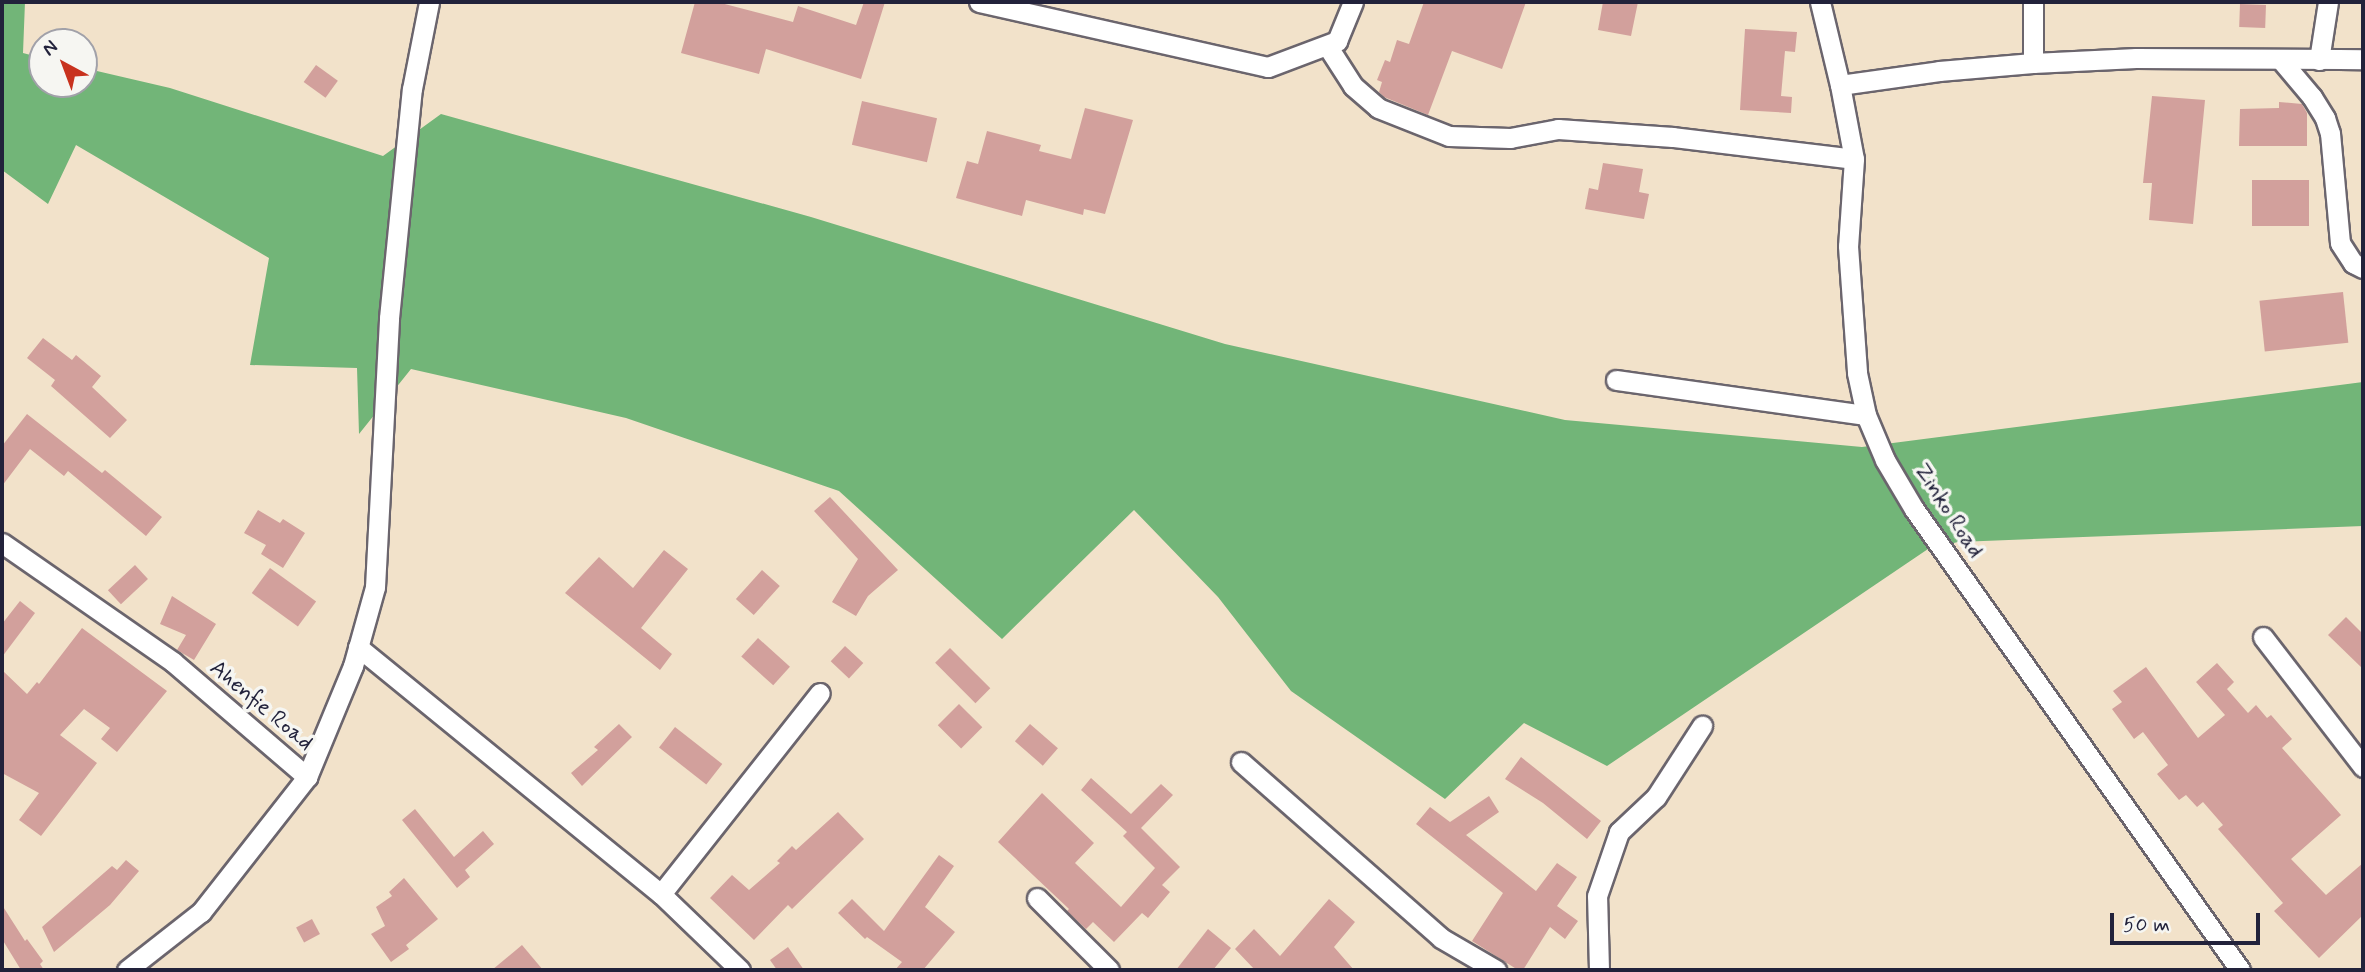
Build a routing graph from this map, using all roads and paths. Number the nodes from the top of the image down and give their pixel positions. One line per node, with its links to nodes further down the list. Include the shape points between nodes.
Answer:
1 (429, 2): 19 (street, via 412,89 391,304 374,587)
2 (979, 2): 7 (street, via 1268,67)
3 (1353, 2): 7 (street, via 1337,41)
4 (1820, 2): 12 (street, Zinko Road)
5 (2033, 2): 11 (street)
6 (2328, 2): 10 (street)
7 (1328, 47): 13 (street, via 1353,86 1378,108 1449,136 1510,138 1558,129 1673,137)
8 (2280, 59): 10 (street); 11 (street); 14 (street, via 2325,118 2340,243 2353,263)
9 (2363, 59): 10 (street)
10 (2319, 60)
11 (2033, 63): 12 (street)
12 (1840, 85): 13 (street, Zinko Road)
13 (1854, 159): 16 (street, Zinko Road, via 1848,246 1857,373)
14 (2363, 268)
15 (1616, 380): 16 (street)
16 (1866, 415): 32 (street, Zinko Road, via 1885,460 1914,509)
17 (2, 543): 24 (street, Ahenfie Road, via 173,662)
18 (2263, 637): 23 (street)
19 (358, 647): 24 (street); 25 (street)
20 (820, 693): 25 (street)
21 (1702, 726): 31 (street, via 1656,797 1619,832 1597,896)
22 (1241, 762): 30 (street, via 1441,938)
23 (2363, 767)
24 (307, 777): 27 (street, Ahenfie Road, via 201,912)
25 (661, 894): 28 (street)
26 (1037, 898): 29 (street)
27 (127, 970)
28 (740, 970)
29 (1109, 970)
30 (1496, 970)
31 (1598, 970)
32 (2240, 970)

